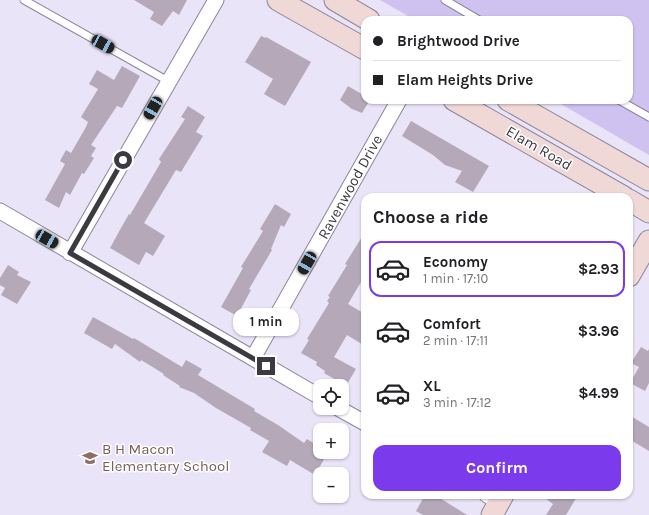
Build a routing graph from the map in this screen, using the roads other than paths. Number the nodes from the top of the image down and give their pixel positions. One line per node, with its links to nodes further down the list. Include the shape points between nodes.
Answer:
1 (24, 0): 9 (lane)
2 (216, 0): 9 (street)
3 (278, 0): 8 (main road)
4 (335, 0): 6 (main road)
5 (445, 0): 7 (lane)
6 (362, 16)
7 (473, 16)
8 (361, 47)
9 (168, 82): 21 (street)
10 (397, 104): 23 (street, Ravenwood Drive)
11 (461, 104): 16 (main road, Elam Road)
12 (515, 104): 15 (main road, Elam Road)
13 (626, 104): 14 (lane)
14 (649, 117)
15 (649, 180)
16 (617, 193)
17 (633, 202): 19 (main road)
18 (0, 212): 21 (street)
19 (649, 212)
20 (649, 241): 22 (main road)
21 (70, 253): 23 (street)
22 (633, 269)
23 (253, 358): 24 (street)
24 (313, 393)
25 (349, 415): 26 (street)
26 (361, 422)

